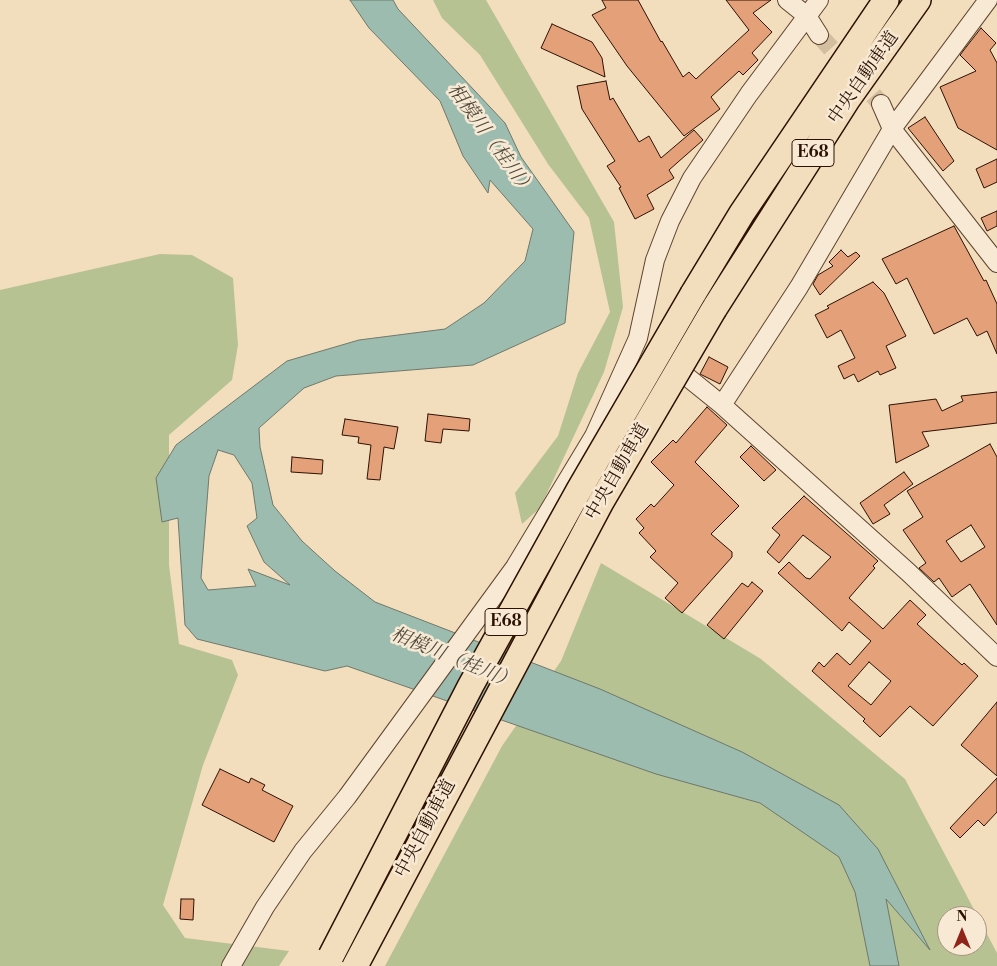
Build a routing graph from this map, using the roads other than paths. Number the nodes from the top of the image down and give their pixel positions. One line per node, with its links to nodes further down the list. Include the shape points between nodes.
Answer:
1 (787, 0): 6 (street)
2 (819, 0): 6 (street)
3 (886, 0): 14 (highway, 中央自動車道 / E68, bridge, via 742,213 579,490 476,677)
4 (918, 0): 16 (highway, 中央自動車道 / E68, bridge, via 847,100 714,309 600,502)
5 (988, 0): 9 (street)
6 (808, 16): 7 (street); 11 (street, via 749,94 692,178 655,260)
7 (819, 35)
8 (881, 104): 9 (street)
9 (892, 128): 10 (street); 12 (street, via 799,287)
10 (997, 263)
11 (638, 338): 12 (street); 15 (street, via 594,436 515,567 304,851 265,907)
12 (722, 405): 13 (street, via 908,572)
13 (997, 657)
14 (329, 961)
15 (231, 966)
16 (354, 966)

